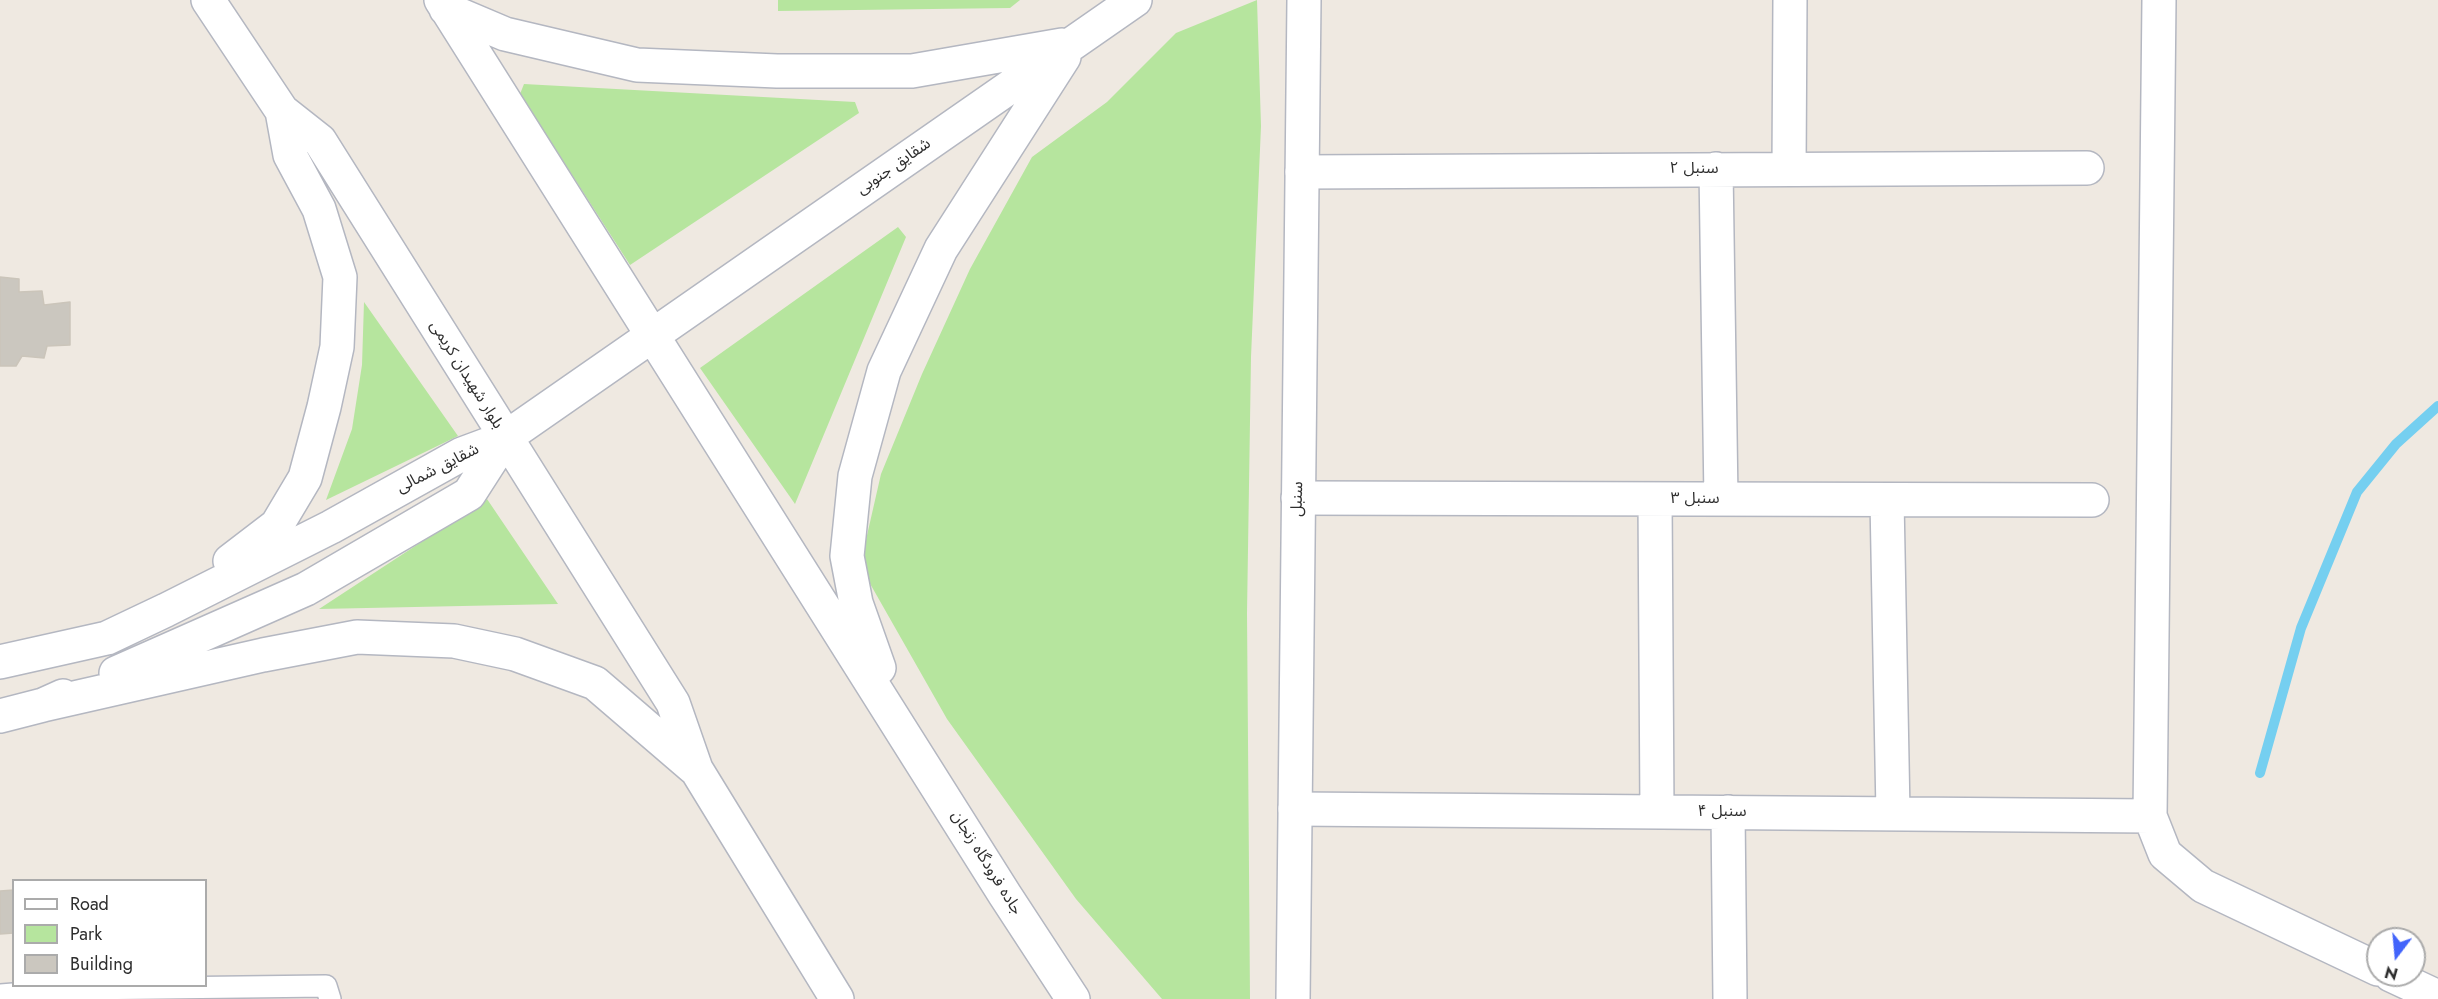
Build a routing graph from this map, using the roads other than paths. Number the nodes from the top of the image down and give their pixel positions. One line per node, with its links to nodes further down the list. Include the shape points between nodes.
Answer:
1 (207, 0): 8 (main road, بلوار شهیدان کریمی)
2 (1135, 0): 7 (main road, شقایق جنوبی)
3 (1304, 0): 12 (main road, سنبل)
4 (1790, 0): 11 (main road)
5 (2159, 0): 30 (main road)
6 (443, 4): 7 (main road, via 505,34 637,64 777,71 912,71); 13 (main road)
7 (1072, 44): 13 (main road, شقایق جنوبی); 24 (main road, via 941,249 884,371 855,476 847,556 856,603)
8 (282, 111): 14 (main road, بلوار شهیدان کریمی, via 321,141); 20 (main road, via 290,155 319,209 340,277 337,347 324,407 305,478 278,525)
9 (2087, 168): 11 (main road, سنبل ۲)
10 (1716, 169): 11 (main road, سنبل ۲); 12 (main road, سنبل ۲); 17 (main road)
11 (1789, 169)
12 (1302, 171): 15 (main road, سنبل)
13 (653, 334): 14 (main road, شقایق جنوبی); 24 (main road)
14 (505, 438): 20 (main road, شقایق شمالی, via 462,454 331,527); 22 (main road, شقایق شمالی, via 469,494 306,589); 25 (main road, بلوار شهیدان کریمی, via 673,703)
15 (1298, 498): 16 (main road, سنبل ۳); 26 (main road, سنبل)
16 (1655, 499): 17 (main road, سنبل ۳); 27 (main road)
17 (1720, 499): 18 (main road, سنبل ۳)
18 (1887, 500): 19 (main road, سنبل ۳); 29 (main road)
19 (2092, 500)
20 (166, 610): 21 (main road, شقایق شمالی, via 106,638)
21 (0, 662)
22 (43, 705): 23 (main road, شقایق شمالی); 25 (main road, via 357,637 454,641 515,654 595,683)
23 (0, 716)
24 (900, 726): 37 (main road, جاده فرودگاه زنجان)
25 (696, 769): 36 (main road)
26 (1295, 810): 27 (main road, سنبل ۴); 38 (main road, سنبل)
27 (1657, 812): 28 (main road, سنبل ۴)
28 (1728, 812): 29 (main road, سنبل ۴); 39 (main road)
29 (1893, 813): 30 (main road, سنبل ۴)
30 (2150, 816): 31 (main road, via 2166,854 2203,886)
31 (2366, 963)
32 (2417, 987): 34 (main road)
33 (0, 995): 35 (lane, via 75,989 326,986)
34 (2438, 997)
35 (330, 999)
36 (837, 999)
37 (1073, 999)
38 (1293, 999)
39 (1730, 999)

